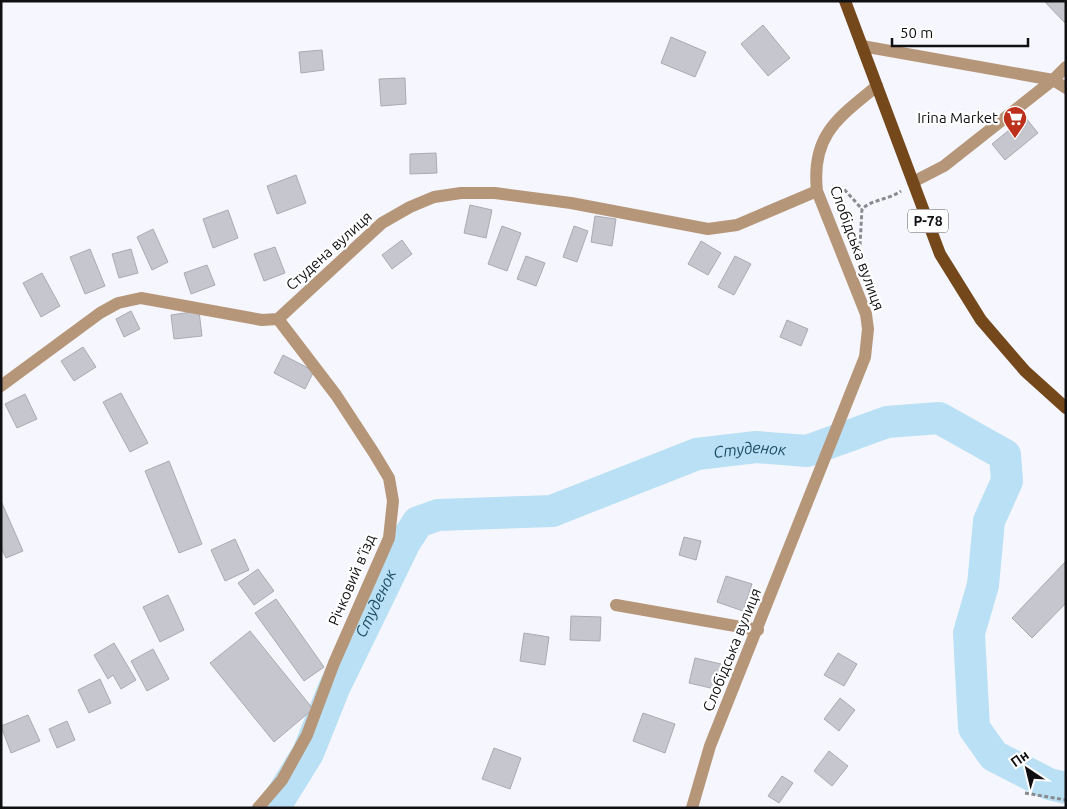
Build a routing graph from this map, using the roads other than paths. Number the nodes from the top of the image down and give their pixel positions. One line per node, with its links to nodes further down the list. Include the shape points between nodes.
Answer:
1 (845, 1): 2 (main road, Р-78)
2 (862, 46): 4 (street); 5 (main road, Р-78)
3 (1066, 67): 4 (street)
4 (1053, 80): 6 (street); 7 (street, via 944,166)
5 (878, 86): 7 (main road, Р-78); 8 (street, Слобідська вулиця, via 841,115 828,132 818,151 815,169)
6 (1066, 88)
7 (913, 182): 11 (main road, Р-78, via 940,254 981,320 1025,371)
8 (817, 191): 9 (street, Студена вулиця, via 737,225 708,229 571,203 495,193 434,197 382,224); 13 (street, Слобідська вулиця, via 866,314 868,343)
9 (278, 319): 10 (street, via 262,320 141,298 118,303); 14 (street, Річковий в’їзд, via 336,395 374,453 389,478 393,501 389,538 334,663 307,735 282,780)
10 (1, 386)
11 (1066, 408)
12 (616, 605): 13 (street)
13 (758, 630): 15 (street, Слобідська вулиця, via 710,746)
14 (258, 808)
15 (692, 808)

